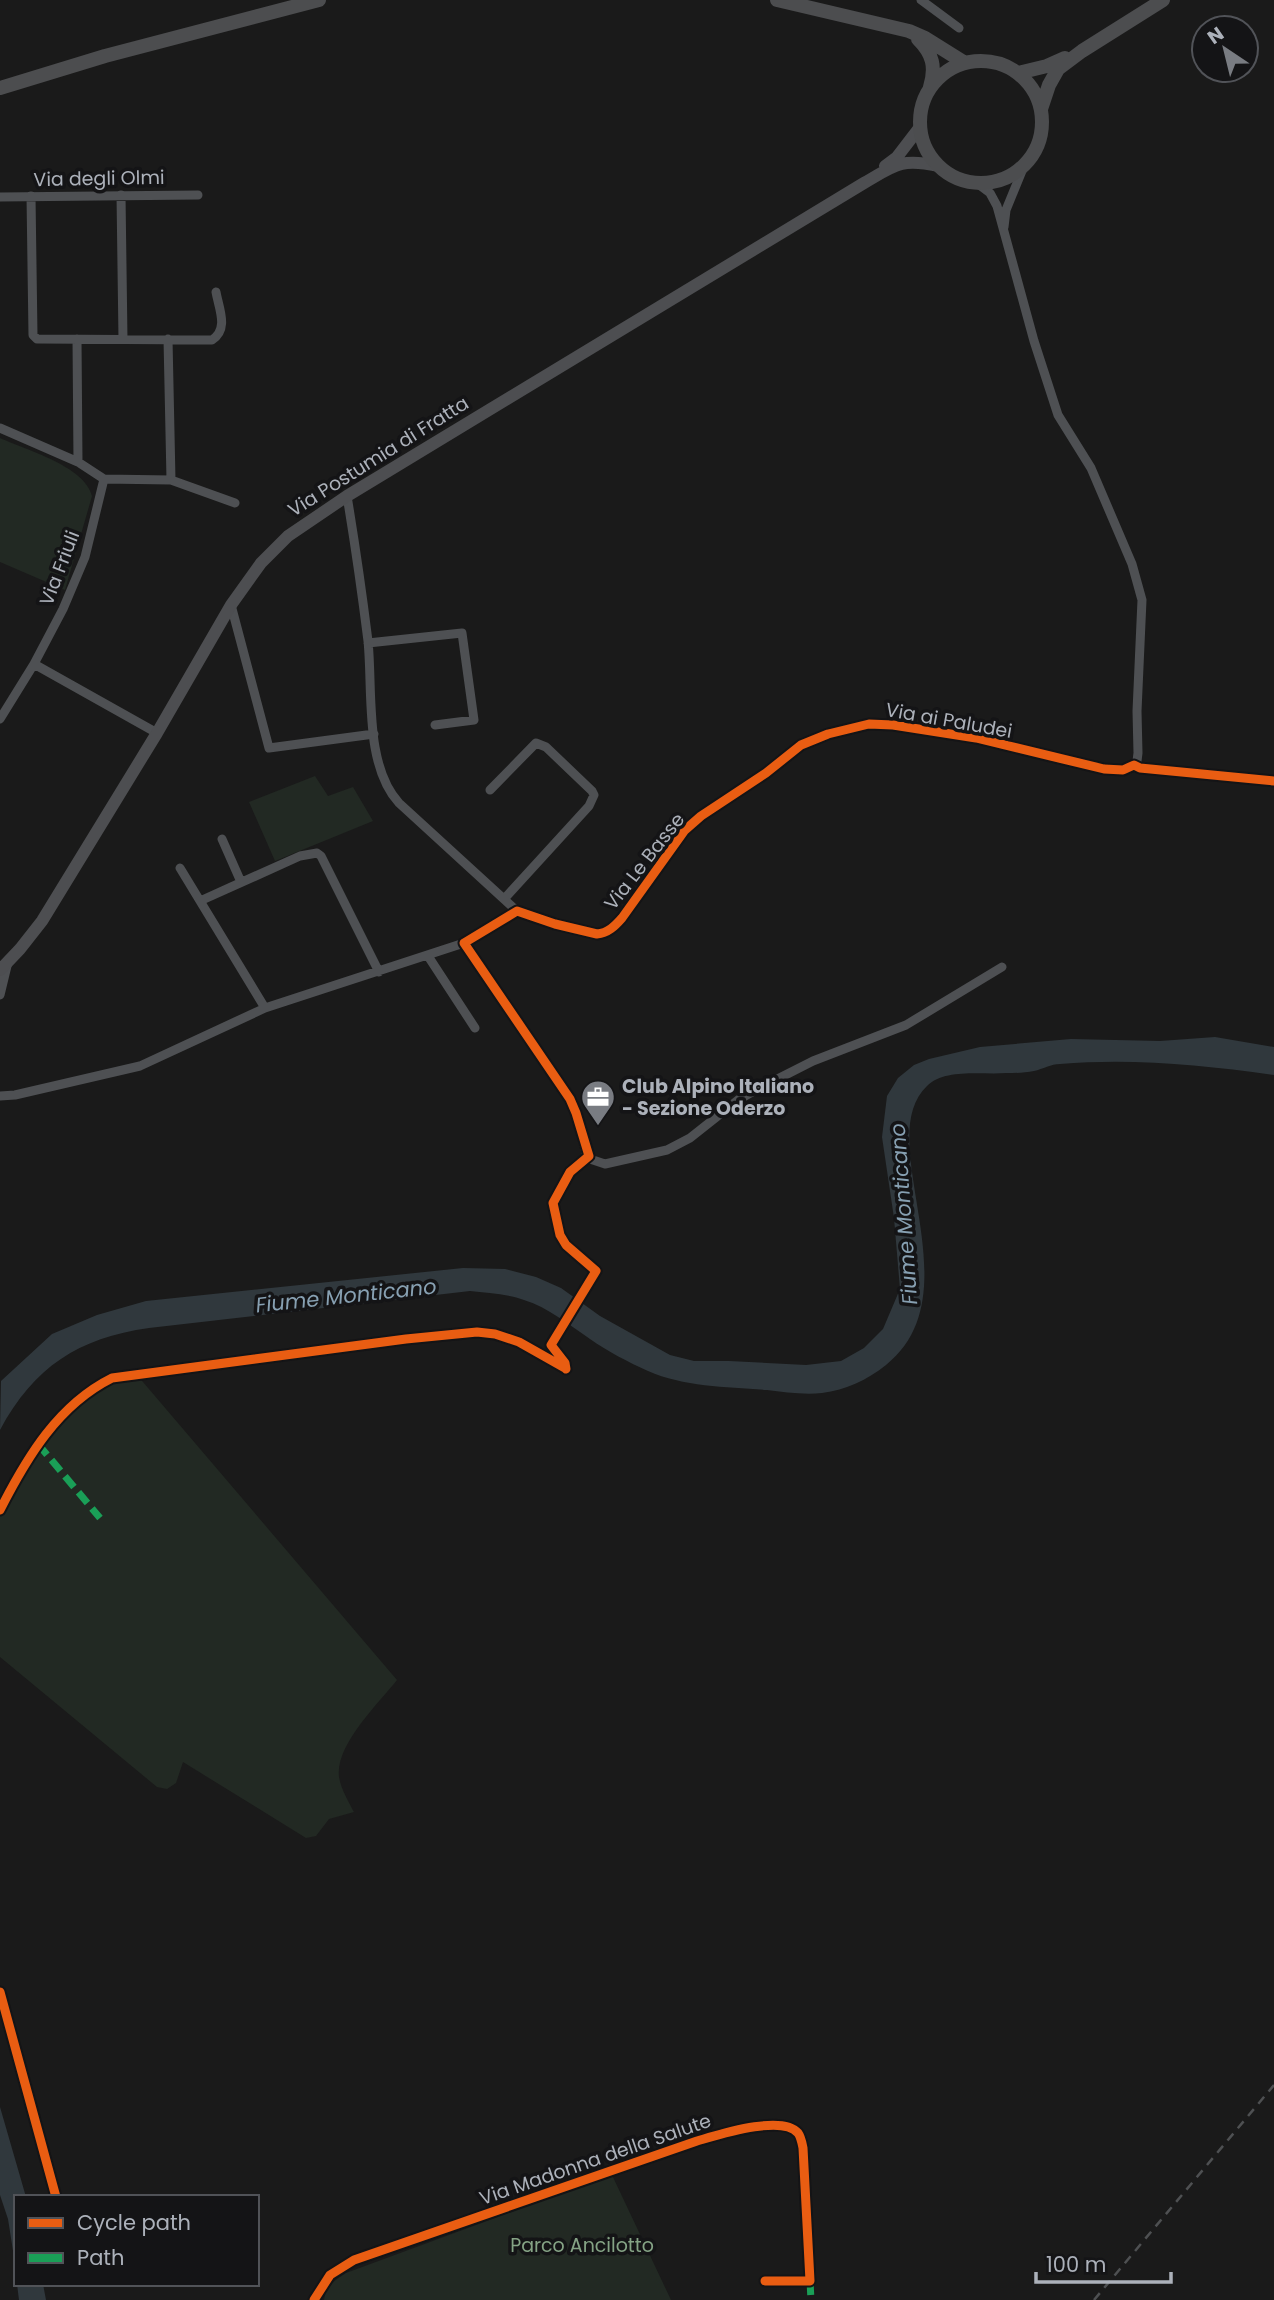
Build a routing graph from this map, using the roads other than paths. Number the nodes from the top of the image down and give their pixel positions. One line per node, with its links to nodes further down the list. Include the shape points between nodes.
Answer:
1 (318, 0): 10 (main road)
2 (777, 0): 6 (main road)
3 (921, 0): 5 (street)
4 (1163, 0): 7 (main road)
5 (960, 28)
6 (909, 32): 8 (main road); 11 (main road, via 928,50 933,62)
7 (1083, 51): 9 (main road); 12 (main road, via 1058,69)
8 (965, 63): 9 (main road, via 992,62); 11 (main road)
9 (1018, 73): 12 (main road, via 1037,95)
10 (0, 88)
11 (930, 88): 13 (main road)
12 (1041, 109): 15 (main road, via 1037,149)
13 (920, 127): 14 (main road, via 929,155); 16 (main road, Via Postumia di Fratta, via 897,157)
14 (938, 166): 16 (main road, Via Postumia di Fratta, via 916,161 896,164); 17 (main road)
15 (1024, 166): 17 (main road, via 1011,176); 22 (street, via 1006,210)
16 (864, 183): 31 (main road, Via Postumia di Fratta)
17 (978, 184): 22 (street, Via ai Paludei, via 997,206)
18 (121, 195): 19 (street, Via degli Olmi); 20 (street, Via degli Olmi); 25 (street)
19 (198, 195)
20 (31, 196): 21 (street, Via degli Olmi); 24 (street, via 33,335 37,339)
21 (0, 197)
22 (1004, 232): 41 (street, Via ai Paludei, via 1058,415 1091,468 1132,564 1142,600 1137,761 1129,769 1104,769 976,738 869,724 813,739)
23 (216, 292): 26 (street, via 223,329 220,335 212,340)
24 (77, 339): 25 (street); 28 (street)
25 (122, 339): 26 (street)
26 (168, 339): 30 (street)
27 (0, 428): 28 (street)
28 (78, 462): 29 (street)
29 (104, 479): 30 (street); 35 (street, Via Friuli, via 85,557)
30 (172, 481): 32 (street)
31 (348, 496): 33 (main road, Via Postumia di Fratta, via 288,536 261,562); 34 (street, Via Le Basse)
32 (234, 503)
33 (231, 605): 38 (main road, Via Postumia di Fratta); 39 (street, via 269,748)
34 (368, 643): 37 (street, via 462,633 474,720); 39 (street, Via Le Basse)
35 (34, 664): 36 (street, Via Friuli); 38 (street)
36 (0, 719)
37 (435, 725)
38 (157, 733): 50 (main road, Via Postumia di Fratta, via 42,921)
39 (374, 734): 45 (street, Via Le Basse, via 392,796)
40 (490, 790): 45 (street, via 536,743 546,747 594,795)
41 (733, 796): 47 (street, Via Le Basse, via 685,830 622,918 603,934)
42 (222, 839): 44 (street)
43 (180, 869): 46 (street)
44 (241, 882): 46 (street); 52 (street, via 317,853)
45 (505, 898): 47 (street, Via Le Basse)
46 (200, 901): 54 (street)
47 (517, 911): 48 (street)
48 (464, 943): 49 (street); 51 (street, via 569,1099 586,1153 605,1164 677,1146 752,1092 813,1061 906,1025)
49 (428, 956): 52 (street); 55 (street)
50 (4, 966): 53 (street, via 7,973)
51 (1002, 967)
52 (379, 972): 54 (street)
53 (0, 995)
54 (265, 1008): 56 (street, via 140,1066)
55 (475, 1028)
56 (0, 1096)
57 (765, 2281): 58 (street, Via Madonna della Salute, via 810,2281 803,2148 799,2134 780,2124 697,2140 354,2260 330,2275)
58 (314, 2300)

